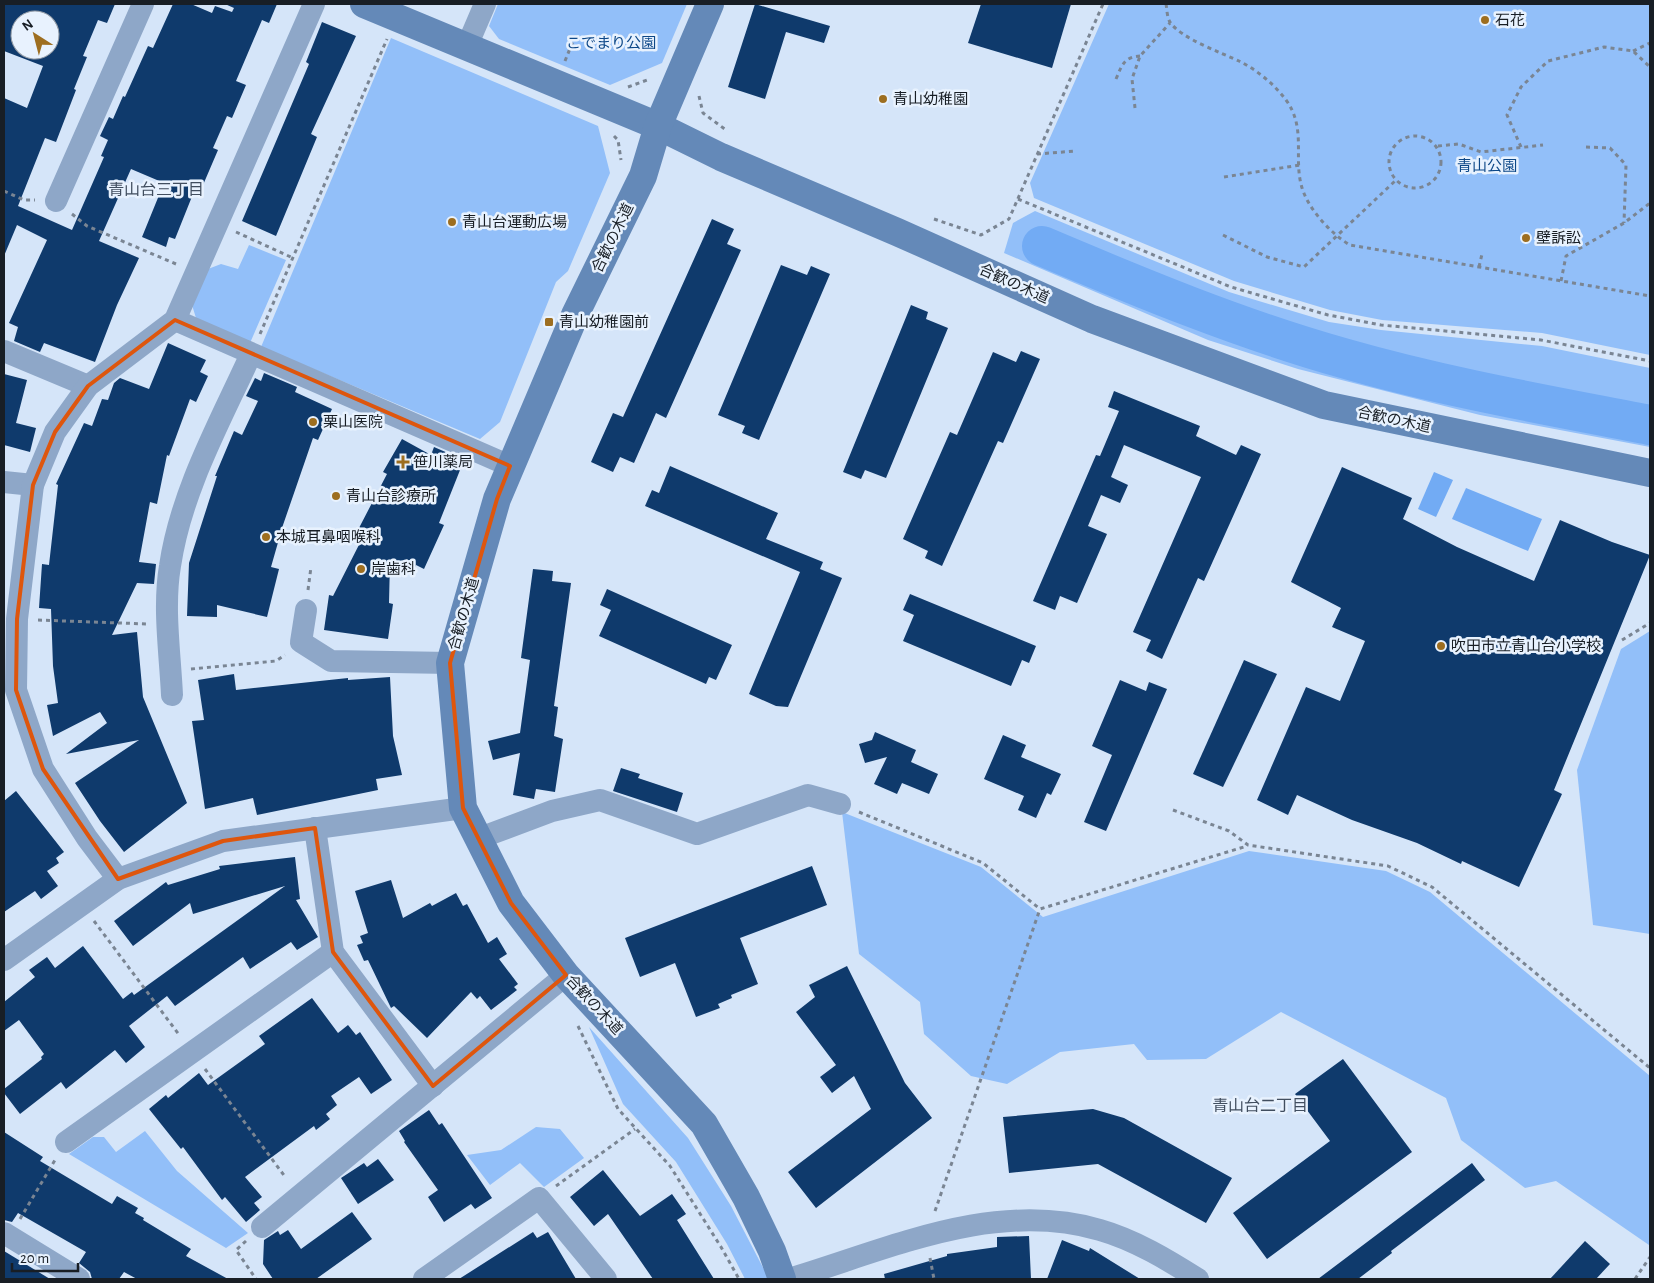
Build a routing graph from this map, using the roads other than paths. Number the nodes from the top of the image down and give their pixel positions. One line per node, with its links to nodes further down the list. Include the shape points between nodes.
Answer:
1 (142, 4): 8 (street)
2 (314, 4): 9 (street)
3 (364, 4): 6 (street)
4 (486, 4): 6 (street)
5 (710, 4): 7 (street)
6 (467, 46): 7 (street)
7 (658, 126): 13 (street, 合歓の木道, via 643,176 575,315); 14 (street, 合歓の木道, via 721,157 1092,319 1324,405)
8 (56, 201)
9 (174, 320): 10 (street); 12 (street)
10 (255, 345): 13 (street); 20 (street, via 185,500 170,567 168,624)
11 (4, 351): 12 (street)
12 (88, 386): 16 (street, via 55,432)
13 (510, 466): 19 (street, 合歓の木道, via 497,499)
14 (1650, 473)
15 (4, 482): 16 (street)
16 (33, 485): 18 (street)
17 (306, 610): 19 (street, via 301,642 331,661)
18 (10, 618): 25 (street, via 16,690 43,769 87,838)
19 (450, 663): 22 (street, 合歓の木道)
20 (172, 695)
21 (840, 804): 24 (street, via 808,795 697,834 600,800 552,812)
22 (463, 808): 23 (street); 24 (street, 合歓の木道)
23 (316, 828): 25 (street, via 223,841); 26 (street)
24 (477, 839): 28 (street, 合歓の木道, via 511,903)
25 (118, 879): 27 (street)
26 (333, 952): 29 (street); 30 (street)
27 (4, 960)
28 (566, 974): 29 (street); 36 (street, 合歓の木道, via 704,1124 746,1197 772,1250)
29 (433, 1086): 31 (street)
30 (66, 1142)
31 (262, 1227)
32 (6, 1234): 33 (street)
33 (79, 1279)
34 (426, 1279): 35 (street, via 539,1198)
35 (606, 1279)
36 (782, 1279)
37 (789, 1279): 38 (street, via 929,1236 993,1221 1033,1220 1101,1230 1135,1243)
38 (1198, 1279)

